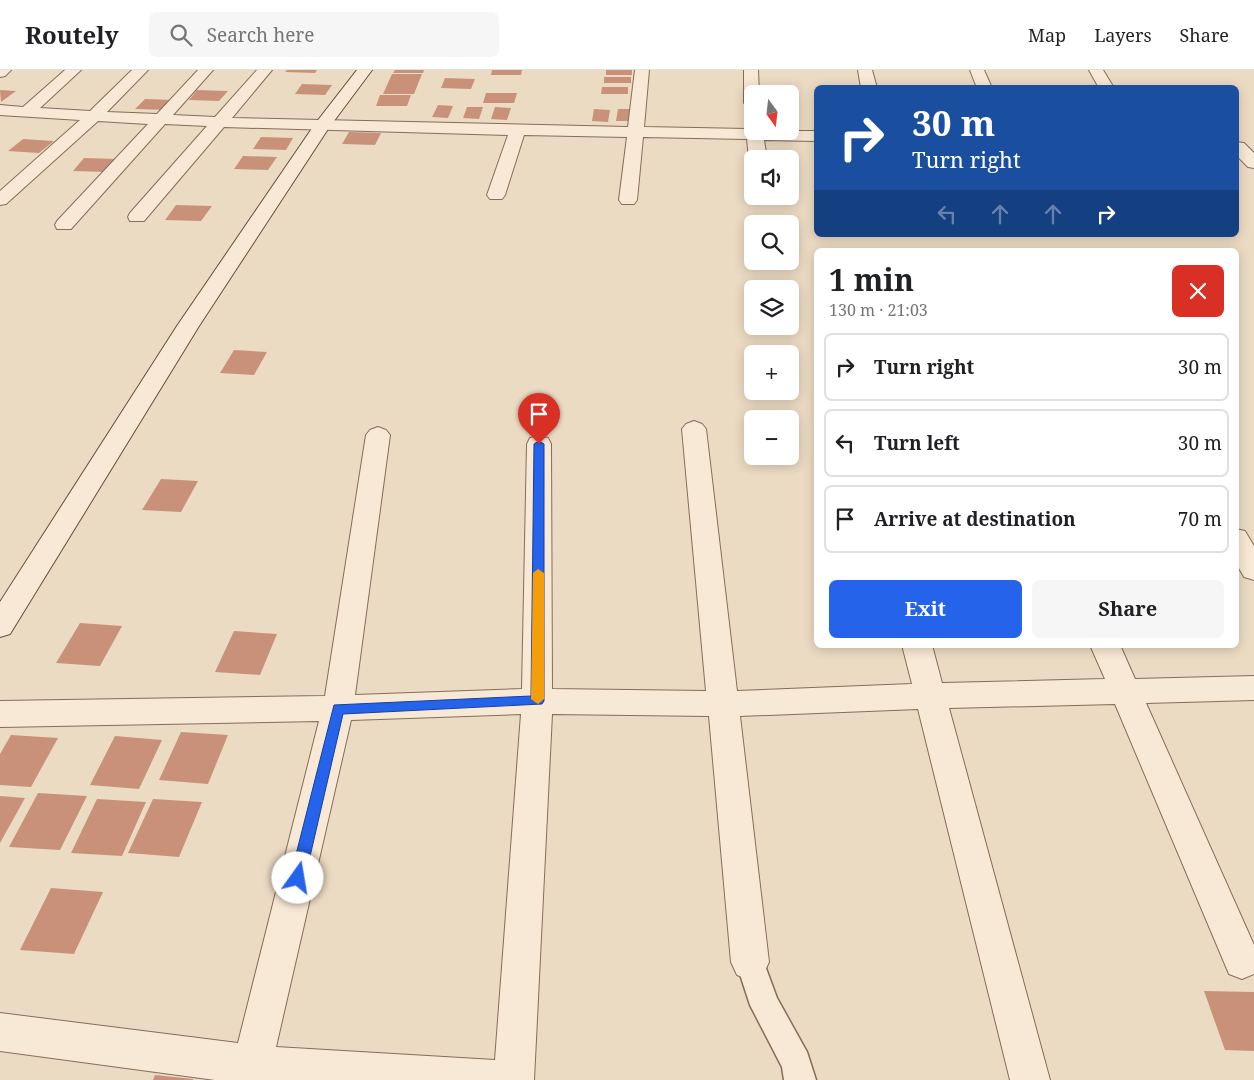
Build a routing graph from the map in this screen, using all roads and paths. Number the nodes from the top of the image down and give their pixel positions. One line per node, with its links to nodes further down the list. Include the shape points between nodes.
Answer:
1 (4, 70): 12 (street)
2 (74, 70): 17 (street)
3 (141, 70): 18 (street)
4 (206, 70): 19 (street)
5 (265, 70): 21 (street)
6 (365, 70): 22 (street)
7 (642, 70): 24 (street)
8 (751, 70): 13 (street)
9 (865, 70): 14 (street)
10 (977, 70): 15 (street)
11 (1096, 70): 16 (street)
12 (0, 73)
13 (751, 85)
14 (868, 85)
15 (984, 85)
16 (1105, 85)
17 (13, 111): 18 (street); 20 (street)
18 (93, 117): 19 (street); 31 (street)
19 (164, 119): 21 (street); 34 (street)
20 (0, 122)
21 (219, 122): 22 (street); 33 (street)
22 (321, 127): 23 (street); 40 (street, via 188,326)
23 (518, 128): 24 (street); 30 (street)
24 (636, 131): 25 (street); 32 (street)
25 (744, 133)
26 (799, 135): 27 (street)
27 (814, 136)
28 (1243, 147): 29 (street)
29 (1254, 163)
30 (496, 195)
31 (0, 200)
32 (628, 200)
33 (137, 217)
34 (64, 225)
35 (694, 429): 47 (street)
36 (378, 435): 48 (street)
37 (539, 444): 46 (street)
38 (1239, 543): 39 (street)
39 (1254, 570)
40 (0, 626)
41 (918, 648): 45 (street)
42 (1106, 648): 44 (street)
43 (1254, 688): 44 (street)
44 (1126, 691): 45 (street); 50 (street)
45 (930, 696): 47 (street); 57 (street)
46 (538, 701): 47 (street); 48 (street); 55 (street)
47 (722, 704): 51 (street)
48 (338, 708): 49 (street); 53 (street)
49 (0, 714)
50 (1242, 961)
51 (750, 962): 56 (lane, via 765,1005 796,1063)
52 (0, 1032): 53 (street)
53 (252, 1065): 54 (street)
54 (499, 1080)
55 (514, 1080)
56 (800, 1080)
57 (1030, 1080)

